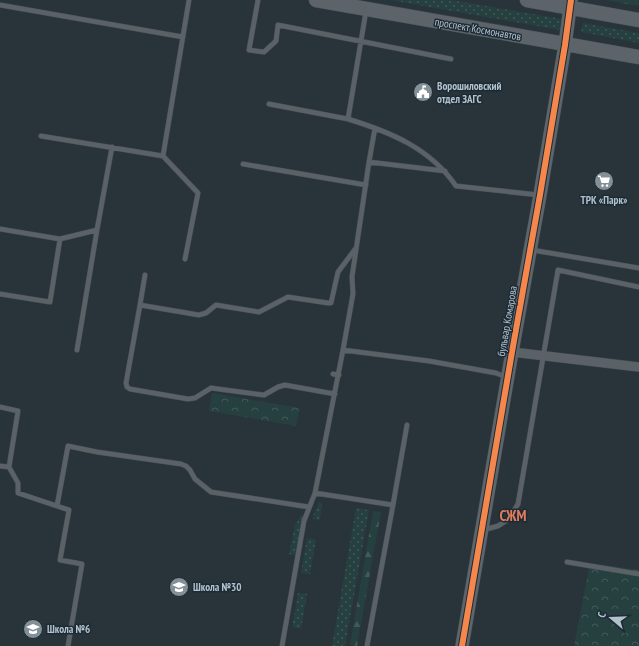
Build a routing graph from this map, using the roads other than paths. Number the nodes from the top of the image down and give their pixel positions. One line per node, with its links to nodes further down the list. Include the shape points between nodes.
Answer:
1 (189, 0): 9 (lane)
2 (258, 0): 10 (lane, via 249,50 264,52 276,41 278,25)
3 (316, 0): 7 (main road, проспект Космонавтов)
4 (527, 0): 5 (main road)
5 (570, 4): 8 (main road); 11 (street, бульвар Комарова)
6 (0, 5): 9 (lane)
7 (367, 9): 10 (lane); 11 (main road, проспект Космонавтов)
8 (639, 20)
9 (183, 37): 19 (lane)
10 (361, 42): 13 (lane); 15 (lane)
11 (565, 45): 12 (main road, проспект Космонавтов); 24 (street, бульвар Комарова)
12 (639, 57)
13 (451, 59)
14 (269, 104): 15 (lane)
15 (348, 119): 16 (lane)
16 (375, 128): 20 (lane); 22 (lane, via 415,146)
17 (41, 136): 18 (lane)
18 (112, 147): 19 (lane); 26 (lane)
19 (163, 156): 30 (lane, via 198,193)
20 (369, 162): 22 (lane); 23 (lane)
21 (243, 164): 23 (lane)
22 (446, 171): 24 (lane, via 456,186)
23 (366, 185): 28 (lane)
24 (540, 196): 29 (street, бульвар Комарова)
25 (0, 229): 27 (lane)
26 (97, 230): 27 (lane); 36 (lane)
27 (60, 239): 34 (lane, via 50,302)
28 (356, 248): 35 (lane, via 338,272 331,303 288,296 260,312 216,305 202,315); 37 (lane, via 352,277 353,294)
29 (530, 250): 31 (lane); 38 (street, бульвар Комарова)
30 (185, 259)
31 (639, 268)
32 (145, 275): 35 (lane)
33 (639, 287): 39 (lane, via 558,270)
34 (0, 294)
35 (140, 305): 44 (lane, via 126,383 130,389 188,400 211,388 264,395 285,385)
36 (77, 350)
37 (343, 350): 42 (lane); 43 (lane, via 444,364 496,373)
38 (512, 352): 39 (street); 43 (street, бульвар Комарова)
39 (543, 356): 40 (street); 53 (lane, via 518,504 510,519 498,526)
40 (639, 367)
41 (333, 374): 42 (lane)
42 (339, 375): 44 (lane)
43 (508, 378): 53 (street, бульвар Комарова)
44 (335, 394): 49 (lane)
45 (0, 407): 48 (lane, via 18,411)
46 (407, 425): 50 (lane)
47 (0, 466): 48 (lane)
48 (9, 467): 51 (lane, via 18,483 18,493)
49 (315, 493): 50 (lane); 52 (lane)
50 (393, 505): 58 (lane)
51 (57, 506): 52 (lane, via 68,446 181,464 211,492); 56 (lane, via 69,510 60,560 82,564)
52 (309, 507): 57 (lane, via 304,521)
53 (482, 530): 59 (street, бульвар Комарова)
54 (566, 562): 55 (lane)
55 (639, 574)
56 (68, 646)
57 (282, 646)
58 (367, 646)
59 (462, 646)

